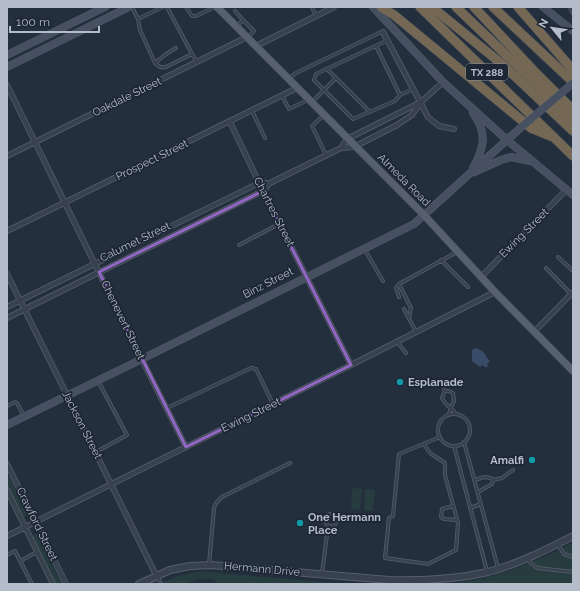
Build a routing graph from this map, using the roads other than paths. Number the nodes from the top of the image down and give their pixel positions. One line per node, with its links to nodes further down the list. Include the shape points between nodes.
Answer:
1 (105, 7): 35 (main road)
2 (131, 7): 22 (lane); 38 (main road)
3 (163, 7): 22 (lane)
4 (168, 7): 29 (lane)
5 (186, 7): 6 (lane, via 192,16)
6 (216, 7): 24 (main road, Almeda Road)
7 (312, 7): 21 (lane)
8 (334, 7): 21 (street)
9 (373, 7): 43 (main road)
10 (381, 7): 62 (highway, via 531,128)
11 (420, 7): 62 (highway, TX 288)
12 (432, 7): 61 (highway, via 503,65)
13 (456, 7): 58 (highway)
14 (474, 7): 54 (highway)
15 (493, 7): 44 (highway)
16 (518, 7): 40 (highway)
17 (543, 7): 25 (main road)
18 (570, 7): 20 (street)
19 (235, 11): 23 (lane)
20 (573, 12)
21 (316, 16): 31 (street)
22 (138, 18): 37 (lane, via 140,30)
23 (243, 20): 24 (lane); 27 (lane, via 254,31)
24 (236, 26): 27 (main road, Almeda Road)
25 (573, 31)
26 (383, 32): 28 (street); 42 (lane)
27 (248, 37): 31 (main road, Almeda Road); 36 (street, Oakdale Street)
28 (388, 40): 32 (lane); 47 (street)
29 (186, 43): 30 (lane); 34 (lane)
30 (181, 45)
31 (256, 46): 42 (main road, Almeda Road)
32 (376, 46): 39 (lane); 50 (lane)
33 (176, 48): 37 (lane)
34 (192, 54): 36 (lane); 37 (lane, via 162,68)
35 (7, 55)
36 (197, 62): 66 (street, Oakdale Street)
37 (155, 63)
38 (7, 67)
39 (327, 69): 41 (lane); 48 (lane, via 316,74 314,80)
40 (573, 70)
41 (336, 78): 48 (lane); 56 (lane)
42 (288, 79): 46 (main road, Almeda Road)
43 (443, 82): 52 (main road); 53 (street)
44 (573, 82): 65 (main road, Binz Street, bridge)
45 (7, 85): 66 (street, Chenevert Street)
46 (297, 88): 49 (street, Prospect Street); 51 (main road, Almeda Road)
47 (413, 89): 50 (lane); 53 (street)
48 (324, 90): 51 (lane); 56 (lane, via 353,119)
49 (282, 95): 51 (lane, via 289,109); 55 (street, Prospect Street)
50 (400, 95): 56 (lane, via 395,101)
51 (310, 101): 57 (main road, Almeda Road)
52 (464, 102): 65 (main road); 73 (main road, via 478,120 483,136 482,148)
53 (420, 103): 60 (street, via 428,117 438,126); 64 (street); 67 (street, via 412,115 397,125)
54 (573, 110)
55 (252, 111): 59 (street, Prospect Street); 63 (lane)
56 (370, 112)
57 (323, 115): 64 (main road, Almeda Road); 69 (lane, via 312,126)
58 (573, 119)
59 (230, 122): 74 (street, Chartres Street); 79 (street, Prospect Street)
60 (454, 128)
61 (573, 131)
62 (553, 137): 71 (highway, TX 288)
63 (265, 138)
64 (347, 139): 67 (main road, Almeda Road); 68 (street)
65 (506, 140): 72 (main road); 73 (main road, Binz Street)
66 (35, 142): 70 (street, Oakdale Street); 79 (street, Chenevert Street)
67 (354, 147): 68 (street, Calumet Street); 80 (main road, Almeda Road)
68 (341, 148): 69 (street, Calumet Street)
69 (326, 155): 75 (street, Calumet Street)
70 (7, 156)
71 (573, 156)
72 (533, 162): 73 (main road, via 511,157 494,162); 76 (main road)
73 (467, 176): 80 (main road, Binz Street)
74 (259, 183): 75 (street, Calumet Street); 77 (street, Chartres Street); 88 (street, Calumet Street)
75 (270, 183): 77 (street, Calumet Street)
76 (566, 190): 78 (main road); 94 (street, Ewing Street)
77 (263, 191): 81 (street, Chartres Street); 90 (street, Calumet Street)
78 (573, 195)
79 (64, 203): 82 (street, Prospect Street); 88 (street, Chenevert Street)
80 (424, 216): 84 (main road, Binz Street, via 414,224); 85 (main road, Almeda Road)
81 (280, 224): 83 (lane); 93 (street, Chartres Street)
82 (7, 232)
83 (239, 245)
84 (364, 248): 93 (main road, Binz Street); 95 (lane)
85 (457, 251): 87 (lane); 94 (main road, Almeda Road)
86 (558, 257): 91 (lane)
87 (441, 260): 96 (lane); 97 (lane)
88 (95, 264): 90 (street, Chenevert Street); 101 (street, Calumet Street)
89 (546, 268): 99 (lane)
90 (99, 272): 104 (street, Calumet Street); 111 (street, Chenevert Street)
91 (573, 272)
92 (7, 274): 101 (street, Jackson Street)
93 (306, 276): 111 (main road, Binz Street); 112 (street, Chartres Street)
94 (481, 277): 98 (main road, Almeda Road)
95 (383, 280)
96 (399, 284): 100 (lane, via 396,288); 106 (lane, via 411,308)
97 (468, 287)
98 (495, 292): 107 (street, Ewing Street); 108 (main road, Almeda Road)
99 (572, 293): 108 (street)
100 (399, 297)
101 (20, 301): 102 (street, Calumet Street); 104 (street, Jackson Street)
102 (7, 307)
103 (404, 308): 106 (lane)
104 (24, 309): 105 (street, Calumet Street); 117 (street, Jackson Street)
105 (7, 318)
106 (409, 318): 107 (lane)
107 (416, 332): 109 (street, Ewing Street)
108 (534, 332): 113 (main road, Almeda Road)
109 (397, 342): 110 (lane); 112 (street, Ewing Street)
110 (406, 353)
111 (142, 359): 114 (main road, Binz Street); 121 (street, Chenevert Street)
112 (351, 365): 118 (street, Ewing Street)
113 (573, 371)
114 (98, 380): 117 (main road, Binz Street); 131 (lane, via 128,435)
115 (443, 386): 116 (lane)
116 (446, 391): 120 (lane, via 442,398 445,404); 120 (lane, via 454,396)
117 (67, 395): 124 (main road, Binz Street); 131 (street, Jackson Street)
118 (273, 404): 121 (lane, via 256,369 251,368); 130 (street, Ewing Street)
119 (7, 406): 124 (lane, via 17,403)
120 (451, 407): 122 (lane); 123 (lane)
121 (166, 408): 130 (street, Chenevert Street)
122 (449, 414): 123 (lane); 126 (lane, via 438,426)
123 (455, 414): 127 (lane, via 468,422 470,433)
124 (24, 417): 125 (main road, Binz Street)
125 (7, 425)
126 (440, 437): 128 (lane); 129 (lane)
127 (464, 442): 129 (lane); 135 (lane)
128 (424, 444): 141 (lane, via 430,453 445,463 445,475); 143 (lane, via 399,454 393,516 389,518 385,558 428,564 456,550)
129 (454, 446): 142 (lane)
130 (186, 447): 137 (street, Ewing Street)
131 (96, 452): 137 (street, Jackson Street)
132 (7, 464): 144 (street, Crawford Street)
133 (290, 464): 155 (lane, via 222,497 216,503)
134 (513, 470): 136 (lane, via 502,478)
135 (474, 480): 136 (lane, via 485,477); 139 (lane)
136 (493, 480): 139 (lane, via 492,484)
137 (112, 485): 144 (street, Ewing Street); 159 (street, Jackson Street)
138 (7, 490): 146 (street, Crawford Street)
139 (478, 492): 140 (lane)
140 (481, 504): 142 (lane); 156 (lane)
141 (454, 506): 143 (lane); 143 (lane, via 442,509 441,517)
142 (470, 508): 157 (lane)
143 (457, 520)
144 (36, 522): 146 (street, Ewing Street); 163 (street, Crawford Street)
145 (328, 526): 145 (lane, via 334,526 337,522 335,515 325,517); 160 (lane)
146 (26, 527): 147 (street, Ewing Street); 150 (street, Crawford Street)
147 (7, 536)
148 (573, 536): 149 (street, Hermann Drive)
149 (558, 544): 152 (lane, via 564,554); 153 (street, Hermann Drive)
150 (37, 552): 154 (lane); 162 (street, Crawford Street)
151 (7, 556): 154 (lane, via 15,551)
152 (573, 556)
153 (528, 558): 156 (street, Hermann Drive); 158 (lane, via 537,568)
154 (20, 561): 161 (lane)
155 (209, 565): 159 (street, Hermann Drive, via 190,566); 160 (street, Hermann Drive)
156 (498, 568): 157 (street, Hermann Drive)
157 (487, 572): 160 (street, Hermann Drive, via 413,581)
158 (573, 572)
159 (156, 575): 164 (street, Hermann Drive); 165 (lane)
160 (322, 575)
161 (32, 584)
162 (53, 584)
163 (66, 584)
164 (139, 584)
165 (161, 584)

